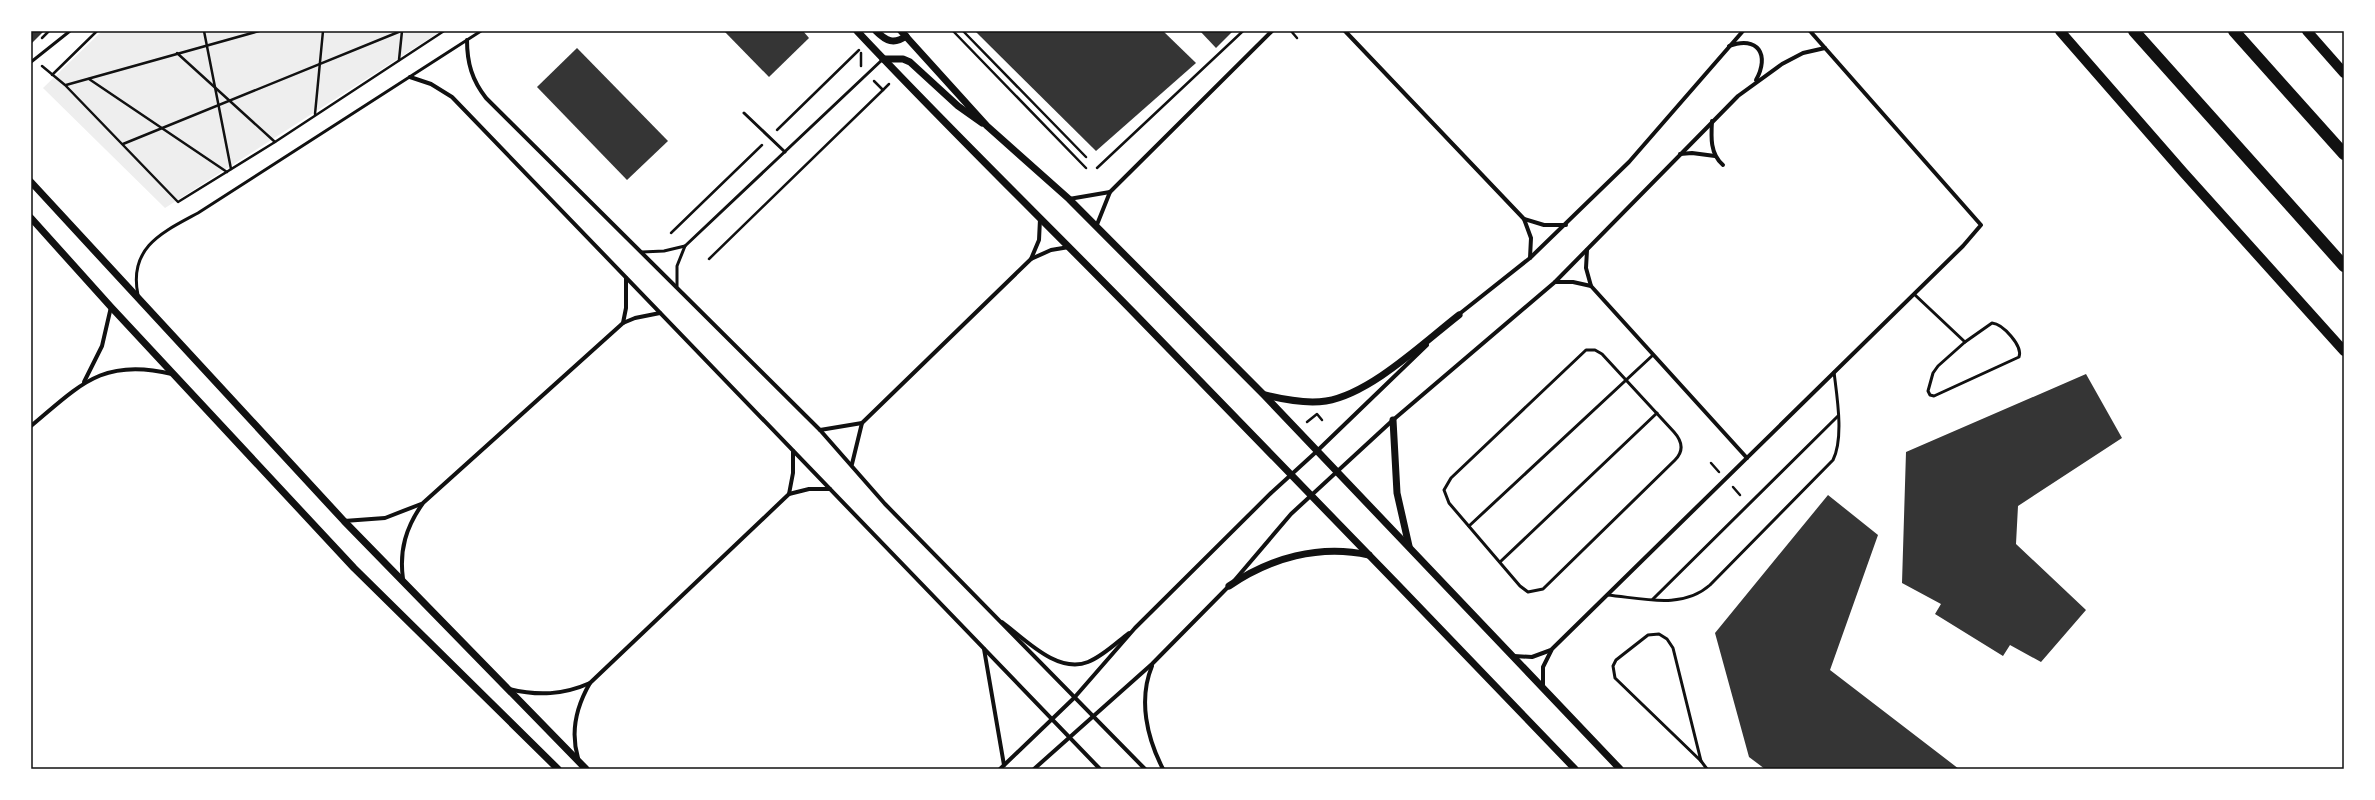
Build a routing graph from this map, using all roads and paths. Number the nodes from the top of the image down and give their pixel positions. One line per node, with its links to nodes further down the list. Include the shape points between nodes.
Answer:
1 (70, 31): 33 (lane)
2 (97, 31): 38 (path)
3 (204, 31): 28 (path)
4 (240, 31): 25 (path)
5 (259, 31): 25 (path)
6 (323, 31): 36 (path)
7 (401, 31): 34 (path); 36 (path)
8 (444, 31): 34 (path)
9 (480, 31): 27 (lane)
10 (857, 31): 32 (street)
11 (876, 31): 24 (street, via 894,42)
12 (953, 31): 60 (path)
13 (963, 31): 58 (path)
14 (1243, 31): 61 (path)
15 (1272, 31): 65 (street)
16 (1291, 31): 26 (path)
17 (1345, 31): 69 (street)
18 (1743, 31): 29 (street)
19 (1810, 31): 30 (street)
20 (2060, 31): 91 (main road)
21 (2134, 31): 79 (highway)
22 (2234, 31): 56 (highway)
23 (2307, 31): 37 (main road)
24 (906, 33): 50 (street)
25 (241, 36): 28 (path)
26 (1297, 38)
27 (467, 40): 39 (lane); 75 (street, via 469,67 473,80 486,98)
28 (207, 45): 31 (path); 43 (path)
29 (1728, 46): 41 (street, via 1747,43 1761,52 1763,63); 70 (street, via 1664,125)
30 (1825, 48): 41 (street, via 1802,53); 84 (street, via 1981,225)
31 (177, 53): 40 (path); 43 (path)
32 (883, 59): 50 (street, via 910,62 968,114); 54 (lane); 67 (street)
33 (35, 60): 35 (lane); 38 (path)
34 (399, 60): 48 (path)
35 (31, 62)
36 (320, 65): 45 (path); 48 (path)
37 (2344, 73)
38 (52, 74): 42 (path)
39 (410, 77): 80 (street, via 431,84 452,97); 85 (lane, via 156,237 142,254 138,265 136,287)
40 (89, 79): 42 (path); 51 (path)
41 (1754, 82): 49 (street)
42 (65, 85): 53 (path)
43 (217, 88): 45 (path); 46 (path)
44 (883, 90): 77 (path)
45 (230, 100): 46 (path); 52 (path)
46 (219, 104): 51 (path); 62 (path)
47 (744, 113): 54 (lane)
48 (315, 115): 52 (path)
49 (1712, 120): 55 (street); 57 (street)
50 (987, 126): 66 (street)
51 (161, 127): 53 (path); 63 (path)
52 (275, 142): 62 (path)
53 (123, 144): 63 (path, via 178,202)
54 (785, 152): 72 (lane)
55 (1680, 154): 57 (street); 74 (street)
56 (2344, 154)
57 (1715, 156): 59 (street)
58 (1086, 157)
59 (1723, 165)
60 (1086, 168)
61 (1097, 168)
62 (232, 169): 63 (path)
63 (227, 172)
64 (31, 182): 85 (street)
65 (1110, 192): 66 (street); 71 (street)
66 (1069, 199): 71 (street)
67 (1040, 217): 73 (street); 78 (street, via 1039,240)
68 (31, 218): 86 (street)
69 (1524, 219): 70 (street, via 1544,225); 76 (street, via 1531,238)
70 (1566, 225): 76 (street)
71 (1096, 227): 97 (street)
72 (685, 246): 75 (lane, via 664,251); 82 (lane, via 677,266)
73 (1069, 247): 78 (street, via 1050,250); 111 (street)
74 (1588, 250): 81 (street); 83 (street, via 1586,268)
75 (642, 252): 82 (street)
76 (1530, 258): 88 (street)
77 (709, 259)
78 (1031, 259): 103 (street)
79 (2344, 266)
80 (626, 278): 87 (street); 89 (street)
81 (1555, 282): 83 (street); 101 (street)
82 (677, 286): 105 (street)
83 (1591, 286): 92 (street)
84 (1914, 294): 90 (lane); 93 (street)
85 (139, 301): 116 (street)
86 (111, 307): 94 (street); 96 (street, via 102,346)
87 (660, 313): 89 (street); 106 (street)
88 (1459, 315): 97 (street, via 1365,388 1326,401 1305,402); 107 (street)
89 (623, 323): 115 (street)
90 (1965, 342): 90 (lane, via 1988,324 1996,323 2018,347 2020,354 2017,360 1934,396 1930,395 1928,390 1935,369)
91 (2344, 352)
92 (1653, 355): 95 (lane); 108 (street)
93 (1834, 372): 99 (lane); 108 (street)
94 (172, 374): 96 (street, via 127,369); 141 (street, via 354,568)
95 (1626, 380): 98 (lane); 117 (lane); 117 (lane, via 1599,351 1590,349 1582,352 1447,481 1444,490 1447,498)
96 (84, 382): 104 (street)
97 (1264, 395): 107 (street)
98 (1657, 413): 120 (lane); 120 (lane, via 1680,440 1679,456 1546,586 1538,592 1523,590)
99 (1838, 416): 124 (lane); 124 (lane, via 1837,448 1829,465 1710,585 1687,600)
100 (1322, 420): 102 (path, via 1317,414)
101 (1393, 420): 110 (street); 118 (street, via 1397,493)
102 (1307, 422)
103 (862, 423): 105 (street); 109 (street)
104 (31, 426)
105 (820, 430): 109 (street)
106 (793, 451): 112 (street); 113 (street, via 793,473)
107 (1316, 452): 110 (street); 111 (street)
108 (1748, 458): 123 (street)
109 (852, 464): 125 (street, via 885,504)
110 (1337, 472): 114 (street); 118 (street)
111 (1290, 473): 114 (street); 126 (street)
112 (830, 489): 113 (street, via 809,489); 127 (street)
113 (789, 494): 131 (street)
114 (1311, 496): 119 (street); 122 (street, via 1291,514)
115 (423, 503): 116 (street, via 385,518); 121 (street, via 408,526 404,540 401,553)
116 (344, 521): 121 (street)
117 (1469, 526): 120 (lane)
118 (1409, 548): 129 (street)
119 (1369, 555): 122 (street, via 1341,550 1296,556 1261,567); 148 (street)
120 (1500, 562)
121 (403, 581): 133 (street)
122 (1229, 586): 130 (street)
123 (1607, 595): 124 (lane); 128 (street)
124 (1654, 599)
125 (992, 614): 126 (street, via 1052,659 1074,664 1097,657); 134 (street)
126 (1135, 628): 134 (street)
127 (984, 648): 136 (street); 140 (street)
128 (1552, 650): 129 (street, via 1532,656); 132 (street, via 1543,667)
129 (1511, 656): 132 (street)
130 (1152, 664): 135 (street); 147 (street, via 1145,690 1146,717 1151,741)
131 (590, 683): 133 (street, via 571,691 550,694); 139 (street, via 583,695 575,722 575,749)
132 (1543, 687): 149 (street)
133 (508, 689): 139 (street)
134 (1074, 698): 135 (street); 136 (street)
135 (1093, 717): 137 (street); 146 (street)
136 (1052, 719): 137 (street); 140 (street)
137 (1070, 737): 144 (street); 145 (street)
138 (1701, 760): 138 (lane, via 1615,678 1613,666 1616,660 1648,635 1658,634 1671,643); 150 (lane)
139 (579, 762): 142 (street)
140 (1004, 765): 143 (street)
141 (558, 769)
142 (586, 769)
143 (1000, 769)
144 (1034, 769)
145 (1100, 769)
146 (1145, 769)
147 (1163, 769)
148 (1575, 769)
149 (1620, 769)
150 (1707, 769)

